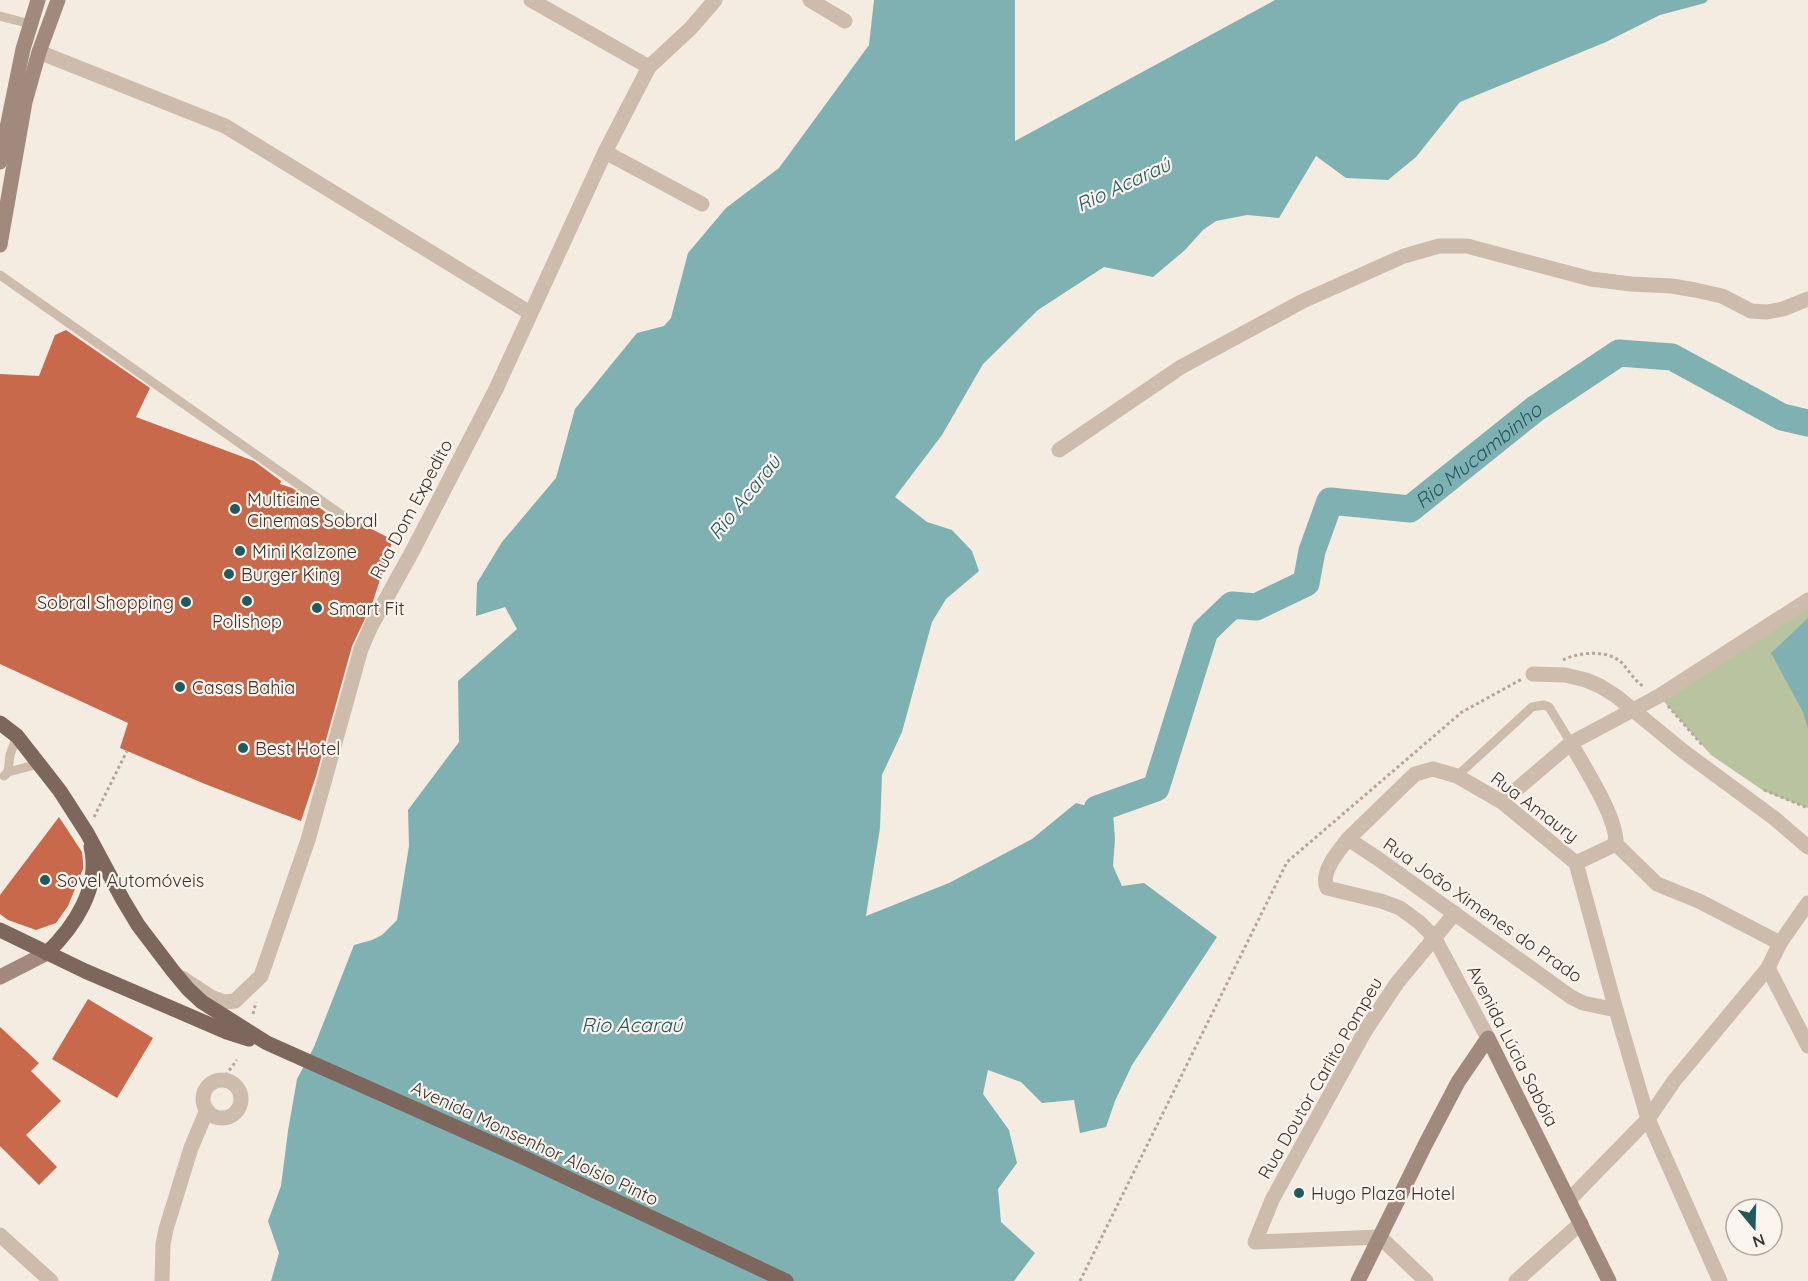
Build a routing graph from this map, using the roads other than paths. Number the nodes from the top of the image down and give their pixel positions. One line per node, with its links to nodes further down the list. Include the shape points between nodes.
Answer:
1 (38, 0): 8 (street)
2 (58, 0): 9 (street)
3 (531, 0): 10 (street)
4 (715, 0): 10 (street, Rua Dom Expedito)
5 (810, 0): 7 (street)
6 (0, 16): 8 (lane)
7 (845, 21)
8 (30, 24): 12 (street)
9 (39, 52): 14 (street); 18 (street, via 225,126)
10 (649, 67): 11 (street, Rua Dom Expedito)
11 (605, 152): 13 (street); 18 (street, Rua Dom Expedito)
12 (0, 162)
13 (702, 204)
14 (3, 209): 15 (street)
15 (0, 245)
16 (0, 274): 20 (lane)
17 (1808, 299): 19 (street, via 1783,309 1751,310 1722,296 1672,286 1591,279 1474,248 1439,246 1404,256 1303,301 1181,367)
18 (530, 313): 42 (street, Rua Dom Expedito, via 496,388 361,649 308,840 261,976 235,1001 224,1002)
19 (1059, 450)
20 (349, 520)
21 (1808, 600): 23 (street)
22 (1533, 674): 23 (street, via 1586,680)
23 (1633, 710): 26 (street); 33 (street)
24 (0, 723): 25 (main road, Avenida Monsenhor Aloísio Pinto)
25 (17, 736): 27 (main road, Avenida Monsenhor Aloísio Pinto); 27 (lane, via 6,774)
26 (1571, 743): 28 (lane, via 1549,707 1533,707); 29 (street); 32 (street, via 1612,818)
27 (39, 764): 30 (main road, Avenida Monsenhor Aloísio Pinto)
28 (1457, 776): 29 (street, Rua Amaury); 31 (street, Rua Amaury, via 1433,769 1415,774)
29 (1502, 802): 34 (street, Rua Amaury)
30 (87, 833): 40 (main road, via 93,857 88,891 64,937); 42 (main road, Avenida Monsenhor Aloísio Pinto, via 123,900)
31 (1348, 839): 36 (street, Rua João Ximenes do Prado); 38 (street, Avenida Lúcia Sabóia, via 1325,876 1327,888 1400,908)
32 (1616, 844): 34 (street); 39 (street, via 1657,884)
33 (1808, 847)
34 (1576, 863): 44 (street, Rua Amaury)
35 (1808, 903): 39 (street)
36 (1455, 914): 38 (street, Rua Doutor Carlito Pompeu); 44 (street, Rua João Ximenes do Prado, via 1571,997)
37 (0, 930): 40 (main road, Avenida Monsenhor Aloísio Pinto)
38 (1434, 937): 45 (street, Avenida Lúcia Sabóia); 53 (street, Rua Doutor Carlito Pompeu, via 1365,1031 1272,1200 1255,1242)
39 (1780, 943): 41 (street)
40 (47, 953): 43 (street); 46 (main road, Avenida Monsenhor Aloísio Pinto, via 227,1032)
41 (1768, 968): 47 (street); 49 (street, via 1674,1081)
42 (173, 971): 46 (main road, Avenida Monsenhor Aloísio Pinto, via 202,1002)
43 (0, 977)
44 (1616, 1010): 49 (street)
45 (1488, 1038): 50 (street, Avenida Lúcia Sabóia); 53 (street, via 1458,1082)
46 (267, 1043): 56 (main road, Avenida Monsenhor Aloísio Pinto)
47 (1808, 1046)
48 (207, 1110): 48 (street, via 204,1097 215,1081 222,1080 237,1088 240,1104 234,1114 222,1118); 55 (street, via 166,1229)
49 (1648, 1119): 50 (street); 61 (street)
50 (1569, 1200): 51 (street, Avenida Lúcia Sabóia)
51 (1581, 1223): 59 (street); 60 (street, Avenida Lúcia Sabóia)
52 (0, 1234): 54 (street)
53 (1380, 1236): 57 (street); 58 (street)
54 (51, 1281)
55 (162, 1281)
56 (786, 1281)
57 (1358, 1281)
58 (1426, 1281)
59 (1516, 1281)
60 (1609, 1281)
61 (1719, 1281)

